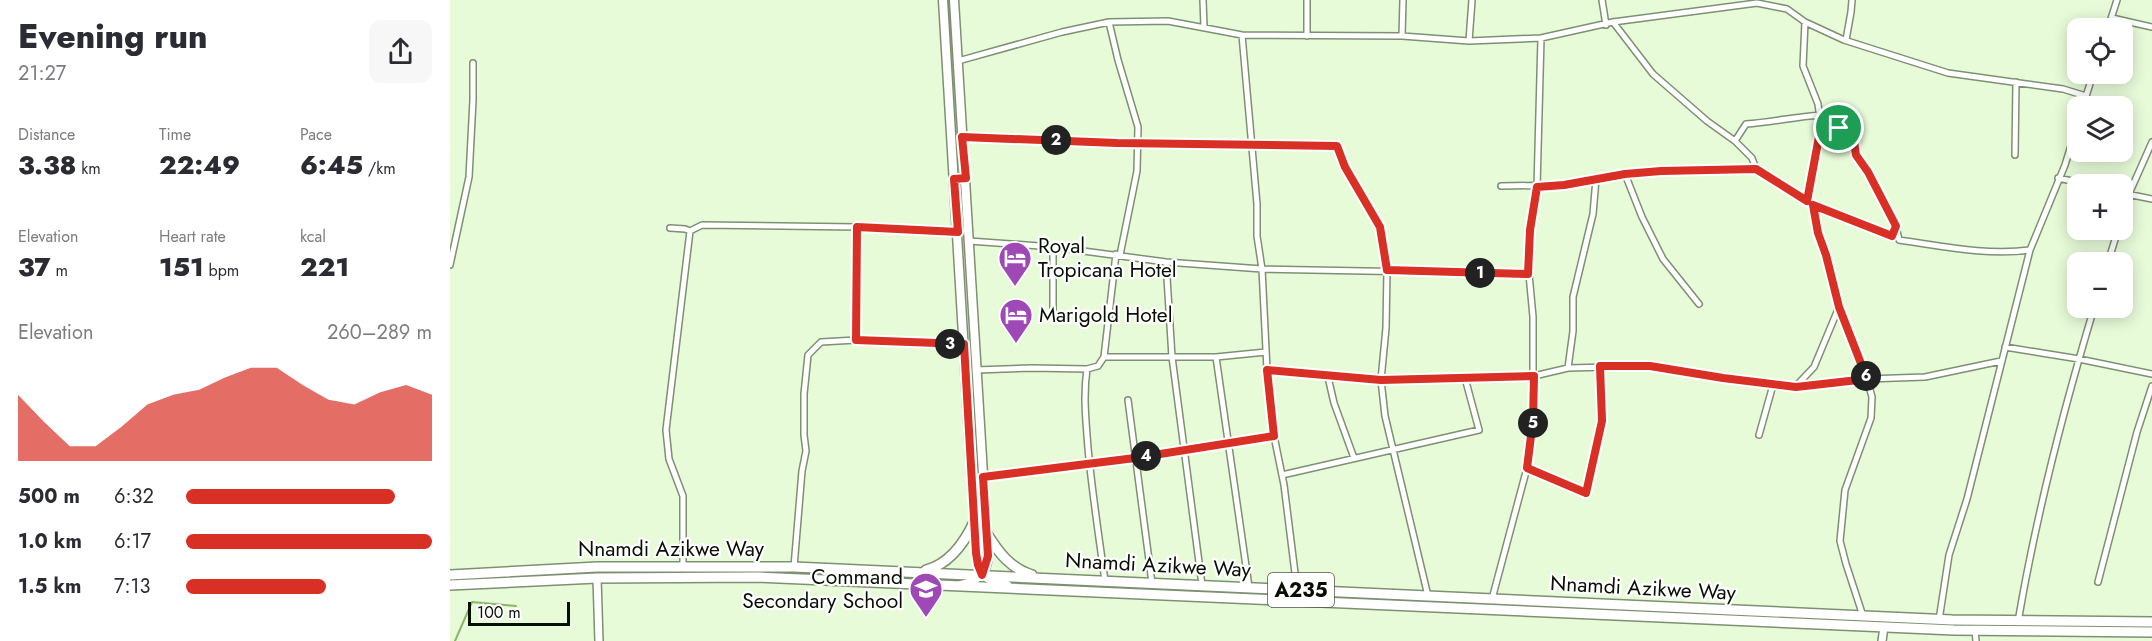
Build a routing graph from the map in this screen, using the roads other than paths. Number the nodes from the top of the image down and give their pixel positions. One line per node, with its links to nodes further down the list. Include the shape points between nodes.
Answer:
1 (943, 0): 41 (main road)
2 (954, 0): 23 (main road)
3 (1203, 0): 15 (street)
4 (1307, 0): 18 (street)
5 (1403, 0): 19 (street)
6 (1472, 0): 22 (street)
7 (1602, 0): 14 (street)
8 (1851, 0): 21 (street)
9 (2117, 0): 10 (street)
10 (2112, 18)
11 (1109, 22): 15 (street, via 1168,21); 23 (street); 33 (street, via 1138,128)
12 (1805, 22): 14 (street, via 1787,9 1757,3); 21 (street); 28 (street, via 1803,66)
13 (2133, 23): 16 (street)
14 (1610, 24): 20 (street); 31 (street, via 1653,74)
15 (1204, 27): 17 (street)
16 (2152, 27)
17 (1242, 35): 18 (street); 34 (street)
18 (1307, 36): 19 (street)
19 (1402, 36): 22 (street)
20 (1541, 38): 22 (street); 46 (street)
21 (1846, 40): 25 (street, via 1948,73)
22 (1470, 41)
23 (958, 61): 30 (main road)
24 (473, 63): 61 (street, via 469,177)
25 (2016, 82): 27 (street); 36 (street)
26 (2090, 84): 27 (street)
27 (2086, 96)
28 (1820, 115): 29 (street); 31 (street, via 1746,124)
29 (1821, 126): 49 (street); 51 (street, via 1839,128 1849,134 1856,155)
30 (962, 137): 33 (street); 39 (main road)
31 (1735, 141): 37 (street, via 1752,158)
32 (2152, 142): 44 (street)
33 (1137, 143): 34 (street); 59 (street, via 1137,171)
34 (1251, 143): 62 (street); 63 (street, via 1337,146 1380,227)
35 (2067, 153): 40 (street)
36 (2014, 155)
37 (1756, 169): 38 (street); 49 (street)
38 (1625, 174): 42 (street); 65 (street, via 1663,259)
39 (966, 178): 41 (main road); 56 (main road)
40 (2058, 178): 43 (street); 58 (street)
41 (954, 179): 55 (main road)
42 (1596, 179): 46 (street); 79 (street, via 1593,214 1574,297)
43 (2067, 180)
44 (2133, 180)
45 (1501, 186): 46 (street)
46 (1537, 187): 64 (street)
47 (2133, 195): 48 (street)
48 (2152, 199)
49 (1807, 201): 50 (street)
50 (1813, 205): 51 (street, via 1892,236); 66 (street)
51 (1896, 226): 58 (street, via 1899,240 1965,250)
52 (857, 227): 54 (street, via 702,225); 55 (street); 69 (street)
53 (670, 228): 54 (street)
54 (690, 231): 106 (street, via 666,430 669,459 683,496)
55 (958, 232): 70 (main road)
56 (969, 241): 57 (street); 81 (main road)
57 (1053, 247): 59 (street); 67 (street)
58 (2030, 250): 71 (street)
59 (1118, 255): 60 (street); 73 (street)
60 (1166, 262): 62 (street); 74 (street)
61 (450, 265)
62 (1262, 269): 63 (street); 72 (street)
63 (1387, 270): 64 (street); 88 (street)
64 (1528, 274): 84 (street)
65 (1699, 304)
66 (1839, 307): 87 (street); 91 (street, via 1814,367)
67 (1053, 316)
68 (2091, 318): 76 (street)
69 (856, 340): 70 (street); 107 (street, via 821,342 808,355 804,394 806,451)
70 (964, 344): 104 (main road)
71 (2005, 347): 76 (street); 77 (street)
72 (1266, 352): 75 (street); 82 (street)
73 (1104, 357): 74 (street); 80 (street, via 1098,366)
74 (1172, 357): 75 (street); 97 (street)
75 (1216, 357): 95 (street)
76 (2079, 359): 83 (street); 127 (street, via 2031,547)
77 (2001, 361): 87 (street, via 1925,377); 125 (street, via 1949,555)
78 (1600, 366): 79 (street); 89 (street, via 1650,366); 101 (street, via 1602,421 1586,493)
79 (1568, 368): 84 (street)
80 (1087, 369): 81 (street); 100 (street, via 1084,387)
81 (976, 370): 103 (main road)
82 (1267, 370): 85 (street); 94 (street)
83 (2152, 374)
84 (1534, 376): 86 (street); 101 (street)
85 (1328, 377): 88 (street); 99 (street)
86 (1465, 378): 88 (street); 96 (street, via 1479,430)
87 (1867, 379): 91 (street); 124 (street, via 1872,397 1871,418 1845,490 1840,541)
88 (1381, 380): 96 (street)
89 (1773, 385): 91 (street); 93 (street)
90 (2152, 386): 114 (street)
91 (1796, 387)
92 (1128, 400): 98 (street)
93 (1759, 435)
94 (1274, 436): 95 (street); 102 (street)
95 (1227, 442): 97 (street); 120 (street)
96 (1394, 449): 99 (street); 122 (street)
97 (1184, 451): 98 (street); 118 (street)
98 (1135, 458): 100 (street); 115 (street)
99 (1354, 458): 102 (street)
100 (1090, 463): 103 (street); 113 (street)
101 (1527, 468): 123 (street)
102 (1282, 476): 121 (street)
103 (983, 477): 105 (main road)
104 (975, 520): 108 (highway, via 948,559 929,569); 110 (main road)
105 (987, 534): 110 (main road, via 988,556); 112 (highway, via 1007,561 1029,574)
106 (683, 567): 107 (highway, Nnamdi Azikwe Way / A235); 109 (highway, Nnamdi Azikwe Way / A235, via 549,568)
107 (794, 567): 108 (highway, Nnamdi Azikwe Way / A235)
108 (908, 572): 110 (highway, Nnamdi Azikwe Way / A235)
109 (450, 575)
110 (982, 575): 112 (highway, Nnamdi Azikwe Way / A235); 117 (main road); 119 (main road, via 998,584)
111 (597, 578): 116 (highway, Nnamdi Azikwe Way / A235); 117 (highway, Nnamdi Azikwe Way / A235, via 759,577); 131 (street)
112 (1049, 578): 113 (highway, Nnamdi Azikwe Way / A235)
113 (1105, 581): 115 (highway, Nnamdi Azikwe Way / A235)
114 (2098, 582)
115 (1152, 583): 118 (highway, Nnamdi Azikwe Way / A235)
116 (450, 585)
117 (961, 585): 119 (highway, Nnamdi Azikwe Way / A235)
118 (1202, 585): 120 (highway, Nnamdi Azikwe Way / A235)
119 (1017, 587): 128 (highway, Nnamdi Azikwe Way / A235)
120 (1249, 587): 121 (highway, Nnamdi Azikwe Way / A235)
121 (1297, 590): 122 (highway, Nnamdi Azikwe Way / A235)
122 (1428, 596): 123 (highway, Nnamdi Azikwe Way / A235)
123 (1492, 599): 124 (highway, Nnamdi Azikwe Way / A235)
124 (1863, 616): 125 (highway, Nnamdi Azikwe Way / A235)
125 (1939, 620): 127 (highway, Nnamdi Azikwe Way / A235)
126 (2152, 621): 127 (highway, Nnamdi Azikwe Way / A235)
127 (2018, 622)
128 (1884, 627): 129 (highway, Nnamdi Azikwe Way / A235); 132 (street)
129 (1975, 630): 130 (highway, Nnamdi Azikwe Way / A235); 133 (street)
130 (2152, 632)
131 (599, 641)
132 (1882, 641)
133 (1976, 641)

